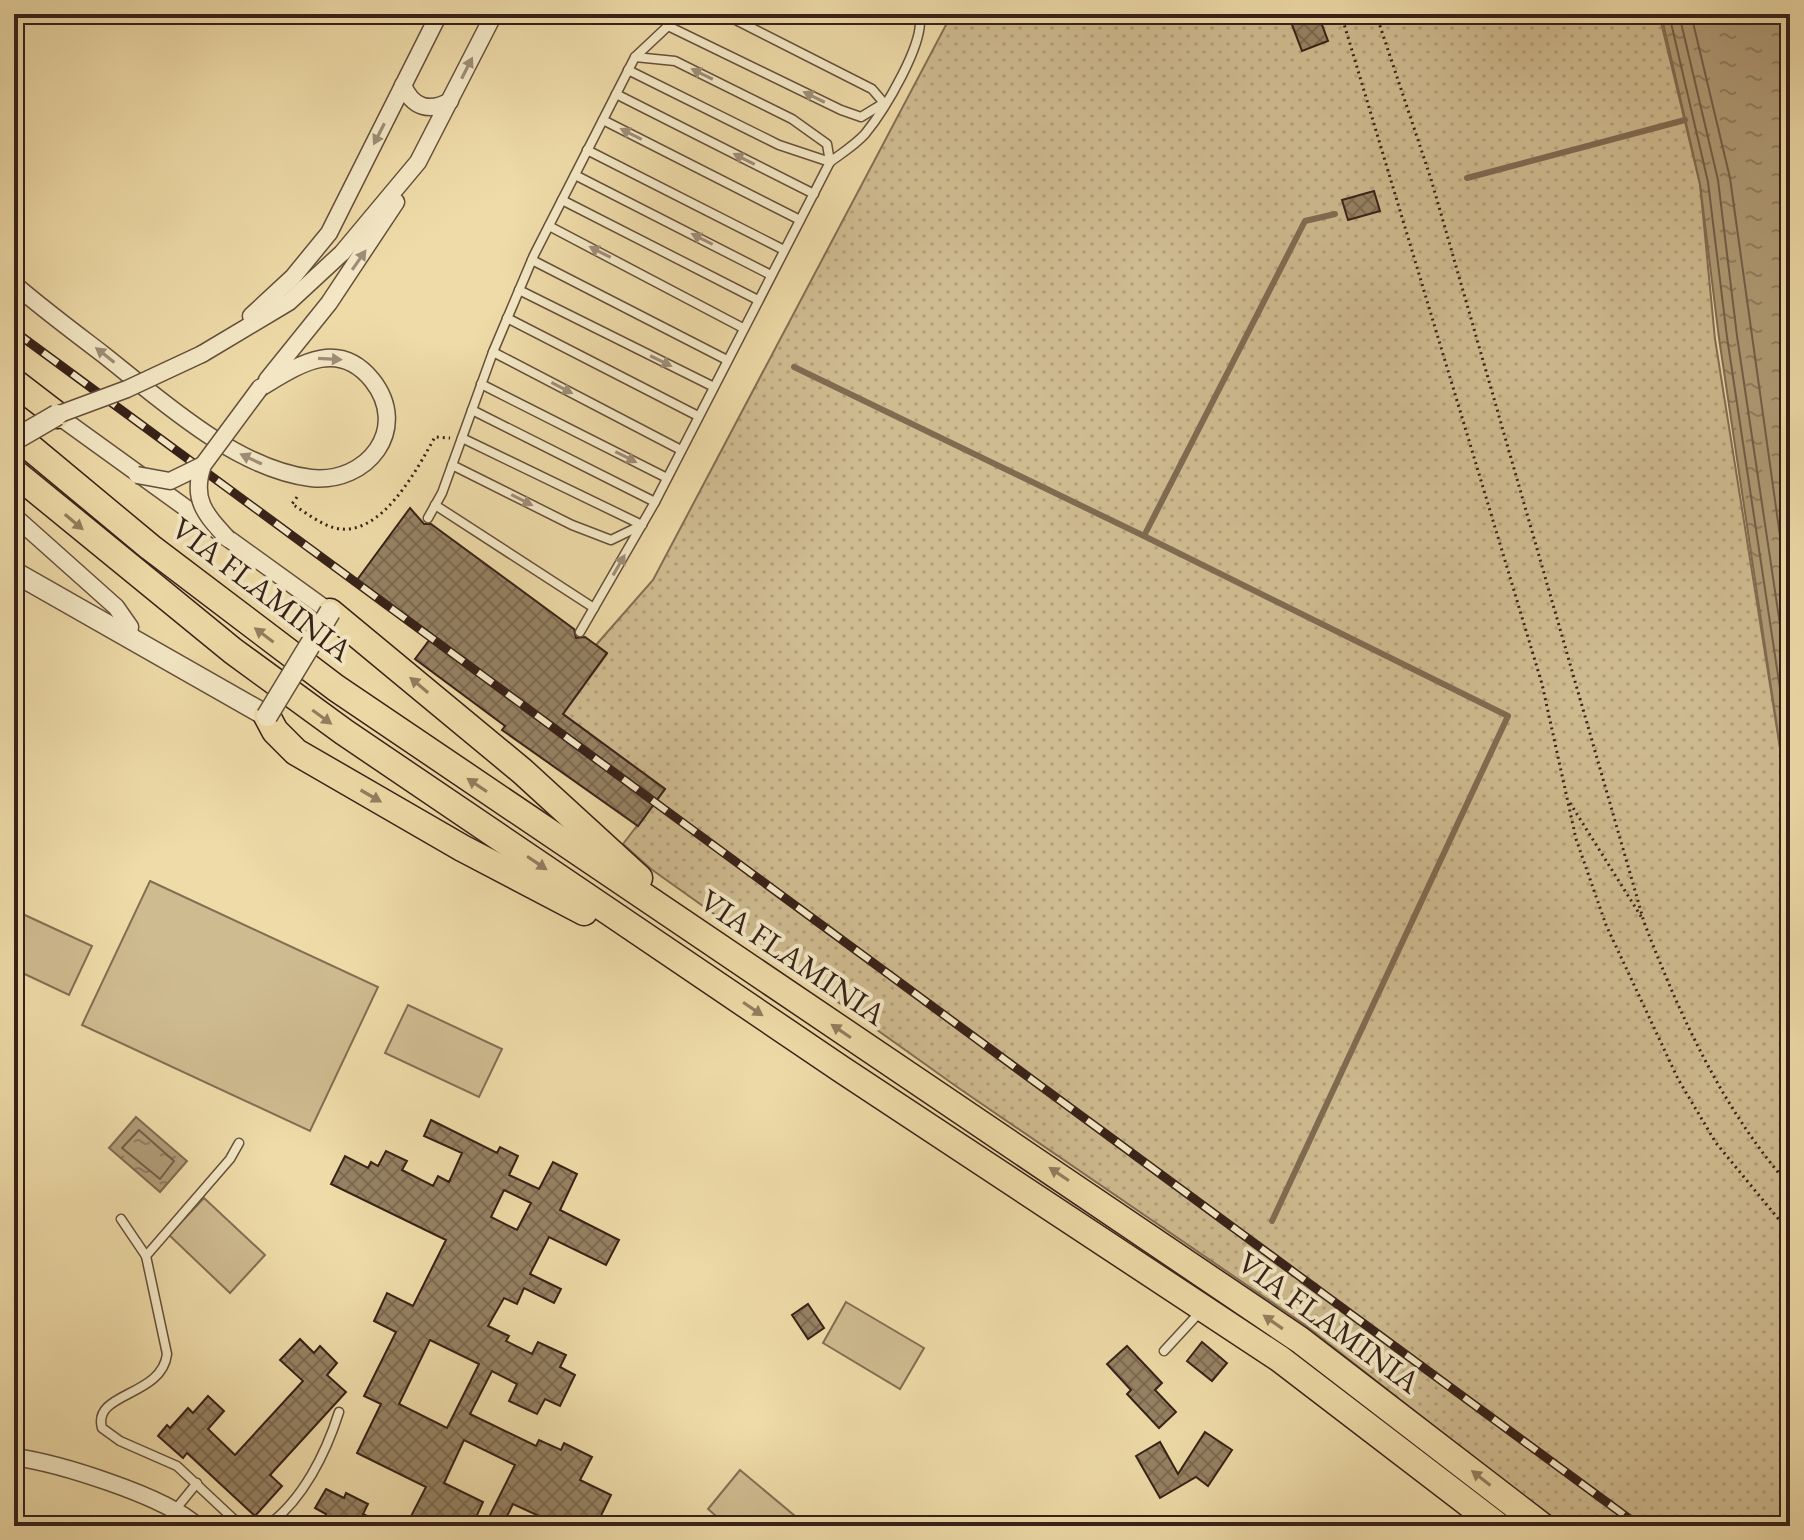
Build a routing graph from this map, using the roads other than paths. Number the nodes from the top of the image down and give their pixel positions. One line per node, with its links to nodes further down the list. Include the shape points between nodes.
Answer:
1 (439, 14): 7 (street)
2 (494, 14): 9 (street, one-way to 2)
3 (724, 14): 10 (lane, via 872,89)
4 (919, 14): 10 (lane, via 915,47)
5 (635, 57): 6 (lane); 10 (lane, one-way to 5, via 861,117 841,110 668,26); 14 (lane, one-way to 5, via 827,144 792,119 675,61)
6 (628, 70): 8 (lane); 14 (lane, via 779,145)
7 (403, 85): 9 (street, via 423,107 437,108); 28 (street, one-way to 28, via 317,250)
8 (616, 94): 11 (lane); 16 (lane, one-way to 8)
9 (450, 101): 13 (street)
10 (884, 103): 14 (lane, via 865,133)
11 (603, 120): 12 (lane); 18 (lane, one-way to 11)
12 (587, 150): 15 (lane); 20 (lane)
13 (418, 162): 28 (street, via 314,281); 34 (street, one-way to 13, via 354,267)
14 (830, 162): 16 (lane)
15 (575, 175): 17 (lane); 22 (lane, one-way to 15)
16 (814, 194): 18 (lane)
17 (562, 200): 19 (lane); 25 (lane)
18 (800, 220): 20 (lane)
19 (549, 226): 21 (lane); 27 (lane, one-way to 19)
20 (784, 250): 22 (lane)
21 (532, 260): 24 (lane); 30 (lane)
22 (771, 275): 25 (lane)
23 (14, 284): 34 (street, one-way to 23, via 314,358 352,364 374,383 386,412 378,452 352,472 322,478 251,459 163,401)
24 (519, 290): 26 (lane); 33 (lane, one-way to 33)
25 (758, 300): 27 (lane)
26 (507, 318): 29 (lane); 37 (lane)
27 (743, 328): 30 (lane)
28 (223, 341): 36 (street, bridge, via 127,389)
29 (493, 352): 32 (lane); 41 (lane, one-way to 41)
30 (727, 360): 33 (lane)
31 (14, 382): 36 (highway)
32 (481, 384): 35 (lane); 46 (lane, one-way to 46)
33 (712, 386): 37 (lane)
34 (260, 388): 42 (street, bridge)
35 (472, 410): 39 (lane); 47 (lane)
36 (57, 415): 40 (street, bridge); 45 (street)
37 (698, 416): 41 (lane)
38 (14, 434): 59 (highway, VIA FLAMINIA, one-way to 38, via 336,688)
39 (462, 438): 43 (lane); 51 (lane)
40 (14, 440)
41 (681, 450): 46 (lane)
42 (203, 465): 45 (street, bridge, via 170,481); 52 (street, bridge, via 199,504)
43 (452, 465): 48 (lane); 51 (lane, one-way to 51, via 611,540)
44 (14, 472): 60 (highway, VIA FLAMINIA, one-way to 60, via 270,678)
45 (137, 475): 52 (street, bridge)
46 (667, 478): 47 (lane)
47 (655, 502): 51 (lane)
48 (435, 505): 50 (lane); 54 (lane)
49 (14, 516): 57 (street, via 116,607 130,627)
50 (428, 518)
51 (642, 525): 54 (lane, one-way to 51)
52 (228, 539): 55 (street)
53 (14, 572): 57 (street)
54 (594, 608): 56 (lane)
55 (330, 612): 58 (street, bridge); 59 (highway, one-way to 55, via 522,771)
56 (580, 632)
57 (128, 637): 58 (street)
58 (267, 716): 60 (highway, one-way to 60, via 285,743 329,772 462,848)
59 (704, 937): 74 (highway, VIA FLAMINIA, one-way to 59, via 1300,1340)
60 (664, 950): 64 (highway, VIA FLAMINIA, one-way to 64)
61 (239, 1143): 63 (lane)
62 (121, 1219): 63 (lane)
63 (146, 1256): 68 (lane, via 166,1363 150,1383 106,1405 100,1423 109,1436 177,1466)
64 (1204, 1309): 65 (lane); 73 (highway, VIA FLAMINIA, via 1280,1359)
65 (1164, 1351)
66 (339, 1412): 72 (lane, via 319,1462)
67 (14, 1457): 69 (street, via 74,1472)
68 (197, 1483): 69 (lane); 71 (lane)
69 (175, 1510): 70 (street)
70 (197, 1526)
71 (241, 1526)
72 (267, 1526)
73 (1498, 1526)
74 (1542, 1526)

